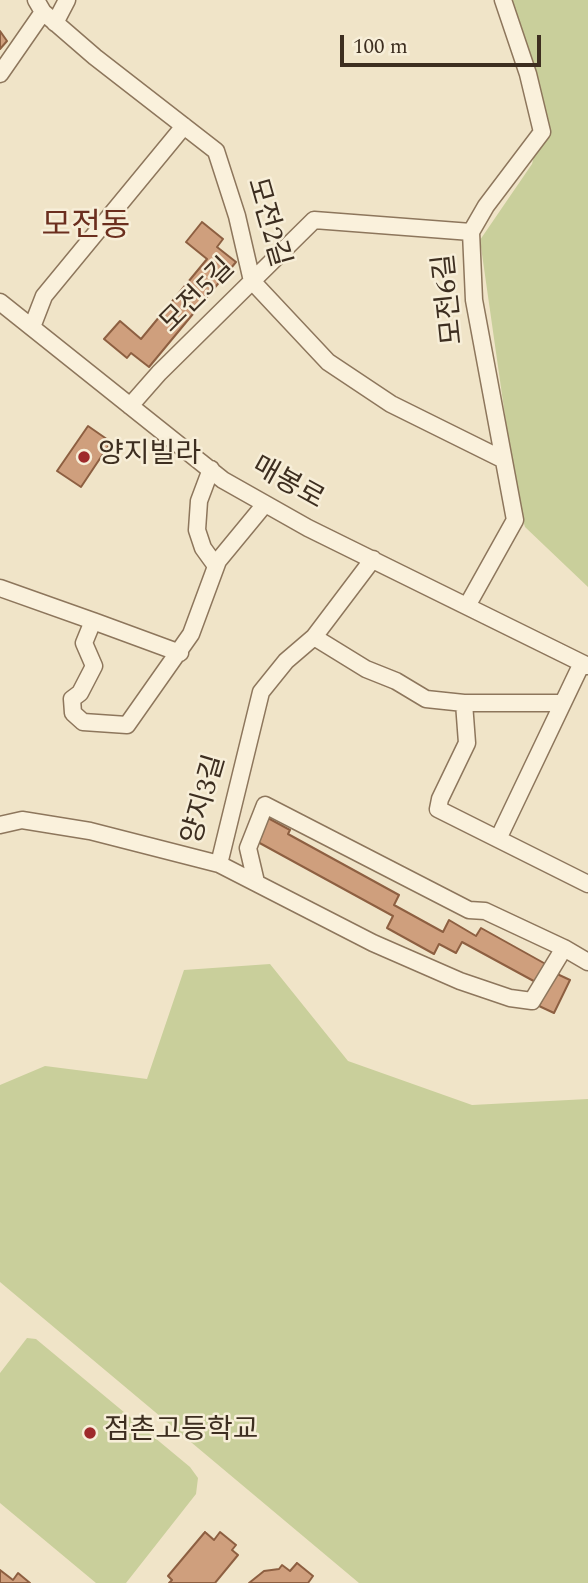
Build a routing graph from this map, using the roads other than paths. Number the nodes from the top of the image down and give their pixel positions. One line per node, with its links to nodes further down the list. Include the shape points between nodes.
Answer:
1 (67, 0): 3 (street)
2 (503, 0): 6 (street, 모전6길, via 542,132)
3 (45, 12): 4 (street); 5 (street, 모전2길)
4 (0, 74)
5 (184, 125): 7 (street, 모전2길, via 216,150); 9 (street, via 44,296)
6 (471, 232): 7 (street, 모전5길, via 314,220); 11 (street, 모전6길, via 474,300)
7 (252, 281): 10 (street, 모전5길); 11 (street, 모전2길, via 328,362 391,404)
8 (0, 302): 9 (street, 매봉로)
9 (32, 327): 10 (street, 매봉로)
10 (130, 406): 12 (street, 매봉로)
11 (502, 459): 17 (street, 모전6길, via 515,520)
12 (211, 469): 13 (street, 매봉로); 15 (street, via 199,501 197,530)
13 (265, 504): 14 (street, 매봉로); 15 (street)
14 (373, 559): 17 (street, 매봉로); 19 (street, 양지3길)
15 (216, 566): 20 (street)
16 (0, 588): 18 (street)
17 (467, 606): 21 (street, 매봉로)
18 (93, 621): 20 (street); 20 (street, via 84,643 94,666 71,706 83,722 127,725)
19 (314, 637): 22 (street, via 426,699); 26 (street, 양지3길, via 286,661 261,692)
20 (180, 653)
21 (585, 664): 23 (street, 매봉로)
22 (464, 703): 23 (street); 25 (street, via 467,743 437,806)
23 (562, 703): 25 (street, 매봉로)
24 (0, 825): 26 (street, 양지3길, via 22,820 90,831)
25 (499, 837): 28 (street)
26 (219, 864): 27 (street)
27 (256, 882): 29 (street, via 373,943 510,998 532,1001); 29 (street, via 248,848 265,805 468,910 485,911)
28 (588, 884)
29 (564, 948): 30 (street)
30 (588, 962)

